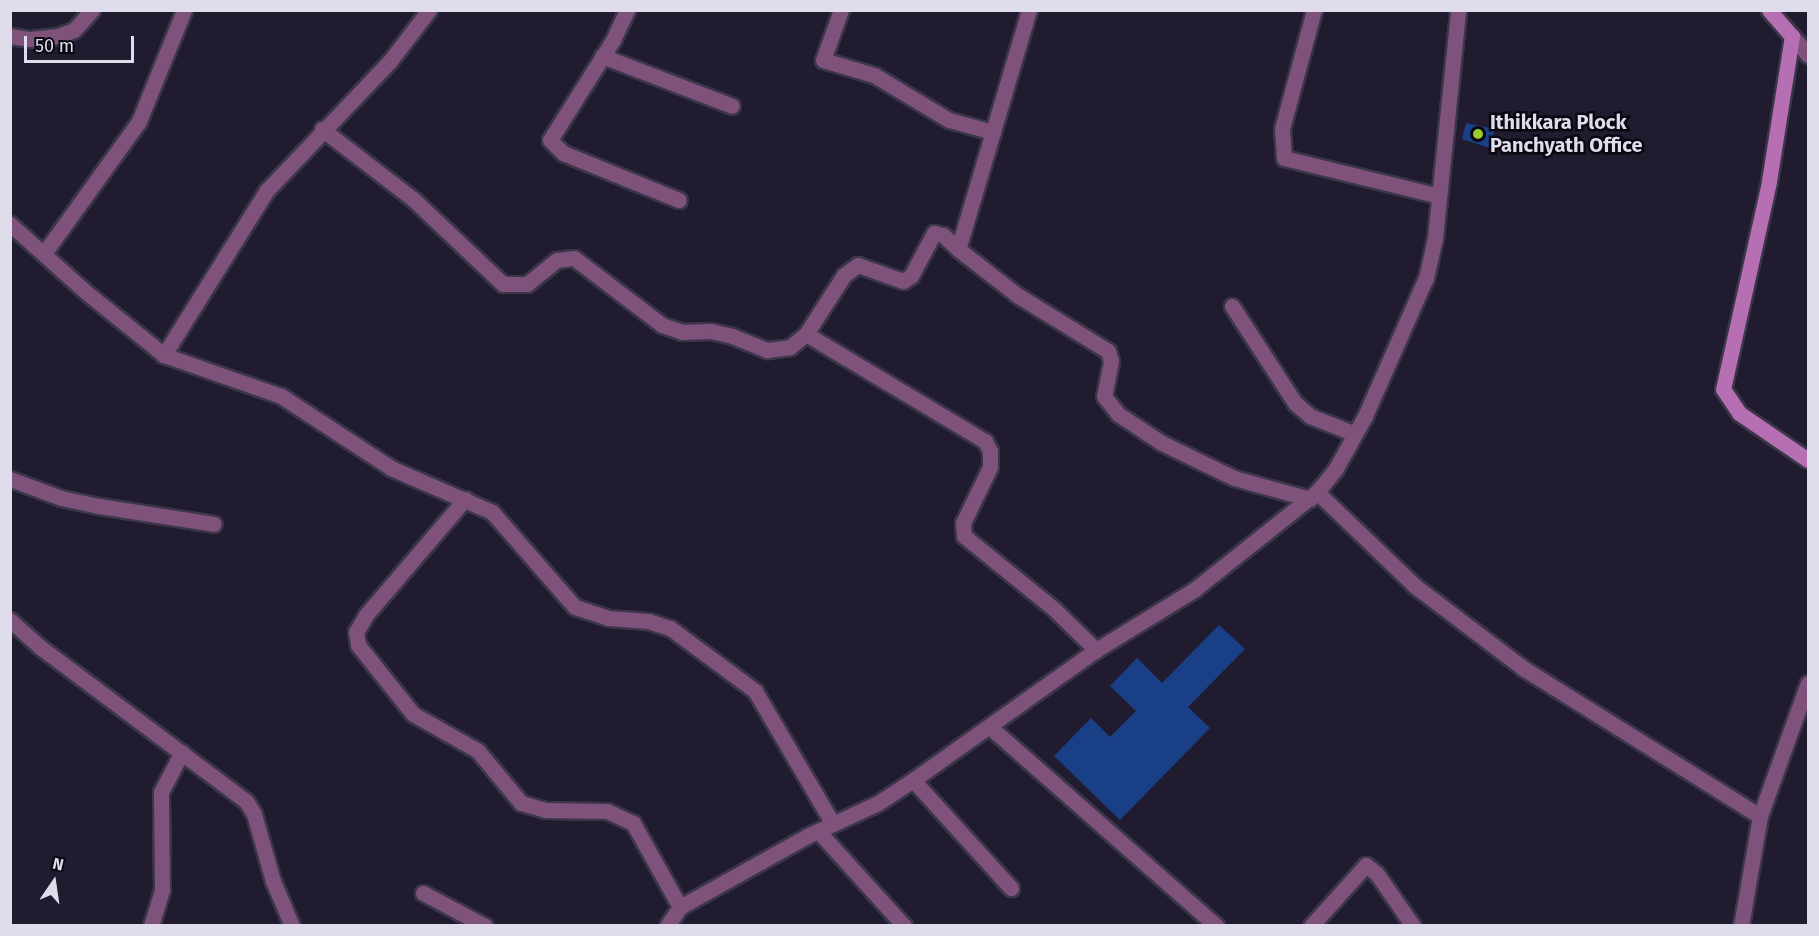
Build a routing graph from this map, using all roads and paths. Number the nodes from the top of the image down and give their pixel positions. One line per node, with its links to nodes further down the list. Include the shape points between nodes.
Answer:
1 (92, 10): 10 (street, via 74,30 58,36)
2 (184, 10): 21 (street, via 139,121)
3 (429, 10): 15 (street, via 390,61)
4 (627, 10): 13 (street)
5 (841, 10): 16 (street, via 823,60 874,75 949,120)
6 (1029, 10): 16 (street)
7 (1314, 10): 17 (street, via 1282,129 1284,158)
8 (1458, 10): 17 (street)
9 (1769, 10): 11 (street)
10 (10, 36)
11 (1792, 36): 12 (street); 26 (street, via 1770,182 1723,389 1739,413)
12 (1809, 55)
13 (602, 56): 14 (street); 18 (street, via 551,134 551,144 563,153)
14 (732, 106)
15 (322, 129): 23 (street, via 412,199 503,284 527,284 557,260 572,257 662,325 682,332 711,331 768,350 790,347); 24 (street, via 267,190)
16 (993, 132): 20 (street)
17 (1436, 195): 25 (street, via 1435,238 1426,278)
18 (679, 201)
19 (10, 224): 21 (street)
20 (958, 249): 23 (street, via 943,235 934,233 911,276 903,281 872,267 851,269); 28 (street, via 1017,295 1108,351 1111,361 1104,396 1118,414 1162,443 1234,478)
21 (45, 252): 24 (street, via 87,293)
22 (1232, 306): 25 (street, via 1295,403 1310,416)
23 (806, 334): 32 (street, via 986,441 990,467 963,524 964,536 1054,609)
24 (164, 355): 29 (street, via 281,396 391,468)
25 (1355, 434): 28 (street, via 1335,470)
26 (1809, 460)
27 (10, 479): 30 (street, via 61,498)
28 (1313, 495): 32 (street, via 1195,589); 37 (street, via 1415,586 1522,668)
29 (465, 499): 38 (street, via 492,512 505,524 575,607 608,618 661,623 754,691); 42 (street, via 366,615 356,632 358,645 412,714 478,751 521,803 545,810 608,811 633,823)
30 (214, 524)
31 (10, 620): 35 (street, via 40,647)
32 (1096, 650): 34 (street)
33 (1809, 683): 37 (street)
34 (991, 728): 36 (street); 48 (street)
35 (182, 752): 43 (street, via 161,792 162,890); 44 (street, via 250,808)
36 (913, 780): 38 (street, via 878,803); 40 (street)
37 (1760, 816): 51 (street)
38 (833, 824): 39 (street)
39 (818, 831): 42 (street); 47 (street)
40 (1011, 888)
41 (423, 893): 45 (street)
42 (680, 907): 46 (street)
43 (151, 926)
44 (292, 926)
45 (485, 926)
46 (667, 926)
47 (904, 926)
48 (1216, 926)
49 (1311, 926): 50 (street, via 1366,865 1377,874)
50 (1413, 926)
51 (1741, 926)

